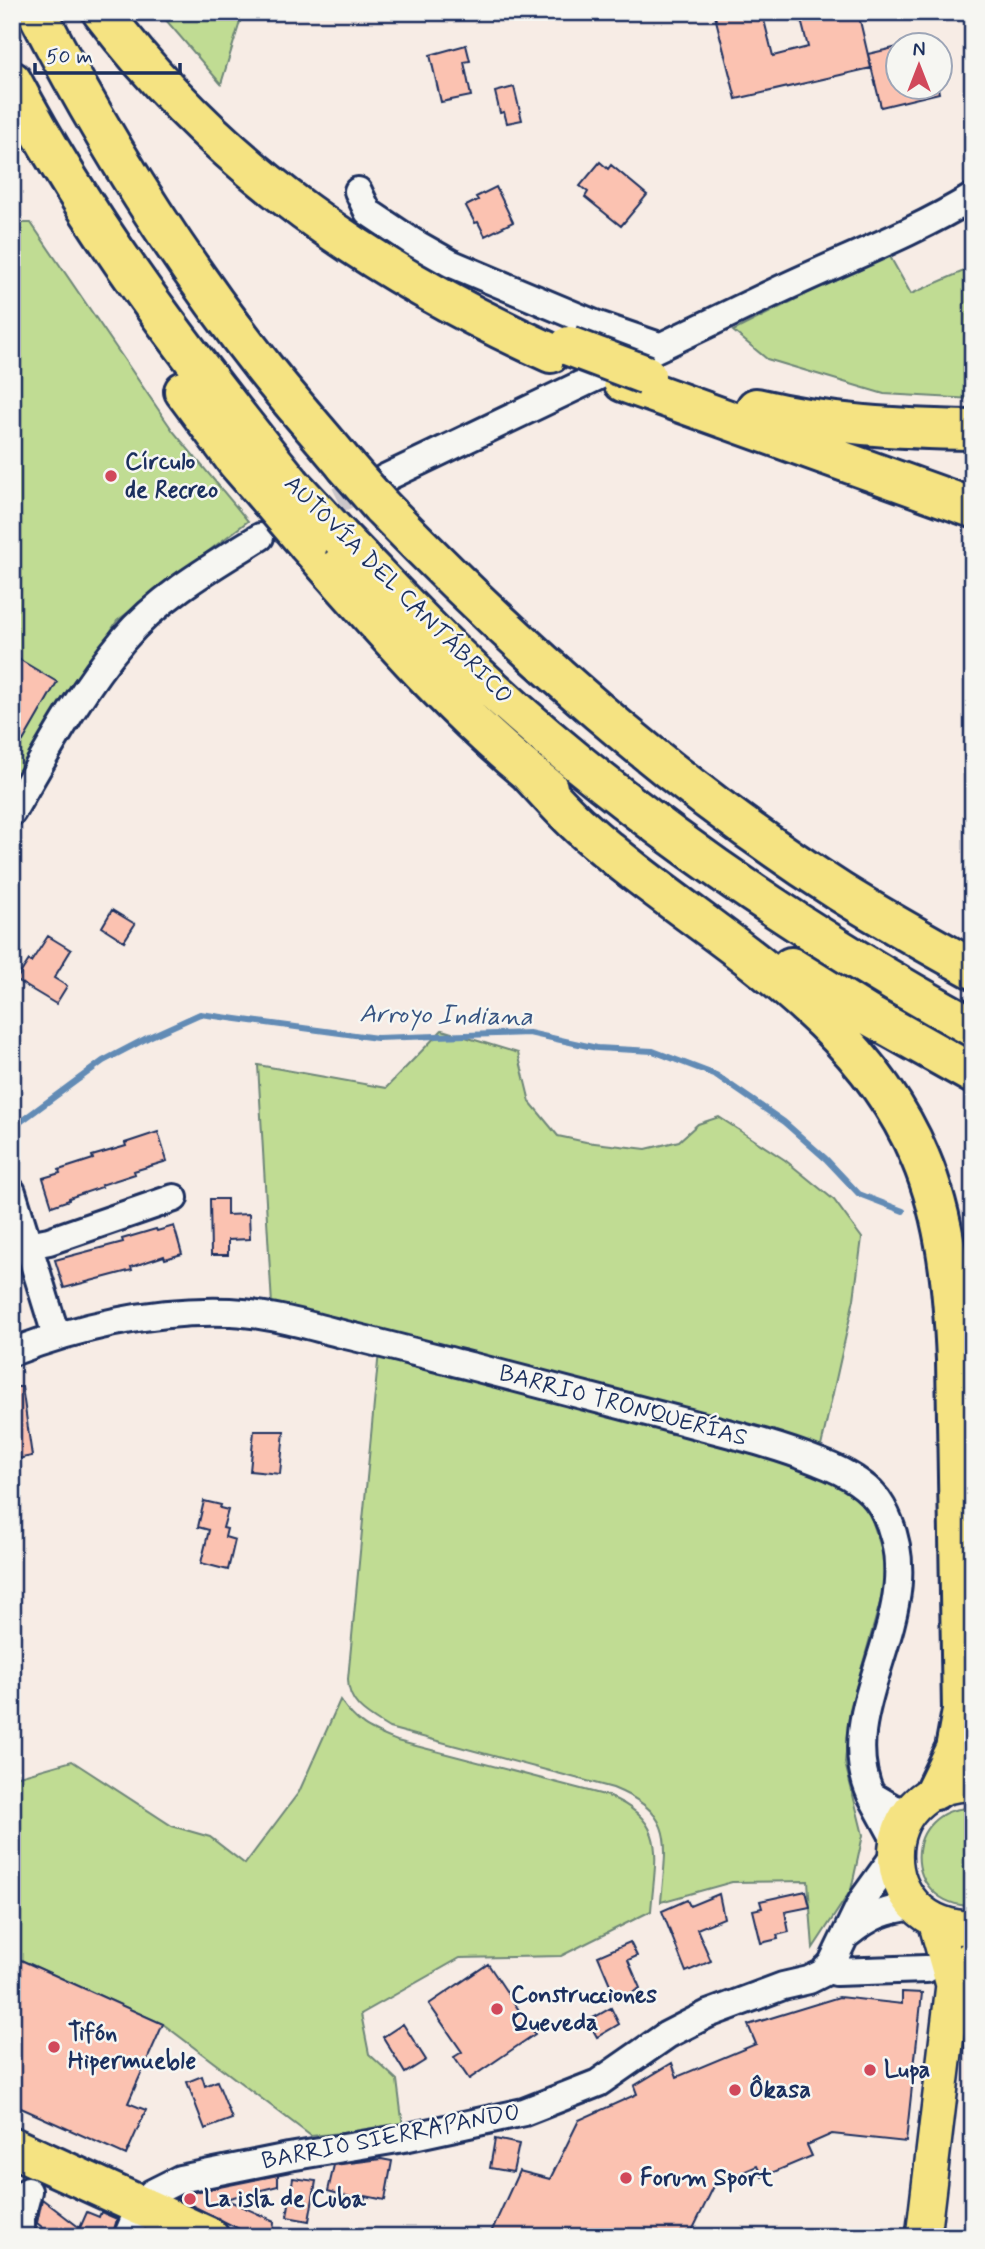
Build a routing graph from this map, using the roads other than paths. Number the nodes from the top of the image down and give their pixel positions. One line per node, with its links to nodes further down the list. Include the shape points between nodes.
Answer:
1 (37, 12): 10 (highway, AUTOVÍA DEL CANTÁBRICO, bridge, via 127,171 205,289 346,466)
2 (102, 12): 7 (highway, bridge, via 204,126 277,191 339,237 560,350)
3 (12, 81): 9 (highway, AUTOVÍA DEL CANTÁBRICO, via 92,215 225,402)
4 (12, 116): 9 (highway, via 104,275 188,396 236,461)
5 (358, 191): 7 (street, via 368,212 412,242 450,263 595,324)
6 (973, 197): 7 (street, via 937,219 831,265)
7 (643, 368): 8 (highway, via 724,400 797,417); 10 (street); 11 (highway)
8 (973, 430)
9 (280, 491): 13 (highway, AUTOVÍA DEL CANTÁBRICO, bridge)
10 (383, 492): 16 (highway, AUTOVÍA DEL CANTÁBRICO, via 439,565 542,664 679,777 839,892)
11 (973, 508)
12 (260, 537): 15 (street, via 196,577 124,638 94,677)
13 (325, 542): 14 (highway, via 445,694); 17 (highway, AUTOVÍA DEL CANTÁBRICO, via 582,766 671,836 825,942)
14 (529, 773): 18 (highway, via 788,965); 25 (highway, via 580,827 786,988 841,1039 895,1107 920,1156 945,1245 954,1309 961,1719 955,1749)
15 (12, 812)
16 (973, 970)
17 (973, 1027)
18 (973, 1074)
19 (12, 1192): 21 (street)
20 (174, 1198): 21 (street)
21 (39, 1243): 22 (street)
22 (56, 1335): 23 (street, BARRIO TRONQUERÍAS); 25 (street, BARRIO TRONQUERÍAS, via 136,1316 186,1311 236,1312 292,1321 709,1428 841,1472 877,1500 890,1525 900,1567 898,1595 862,1733 861,1767 871,1795 893,1808)
23 (12, 1352)
24 (973, 1736): 25 (highway)
25 (927, 1811): 26 (main road, via 900,1883); 28 (street, via 863,1899)
26 (925, 1914): 27 (main road, via 947,1926); 28 (street, via 888,1910 865,1919); 31 (main road)
27 (973, 1928)
28 (846, 1935): 30 (street)
29 (973, 1956): 31 (main road)
30 (826, 1969): 31 (street, BARRIO SIERRAPANDO); 34 (street, BARRIO SIERRAPANDO, via 809,1980 708,2014 667,2035 598,2083 524,2112 198,2175 152,2193)
31 (939, 1977): 37 (main road)
32 (12, 2147): 34 (highway)
33 (28, 2191): 35 (street)
34 (134, 2220): 36 (highway)
35 (21, 2237)
36 (209, 2237)
37 (923, 2237)

